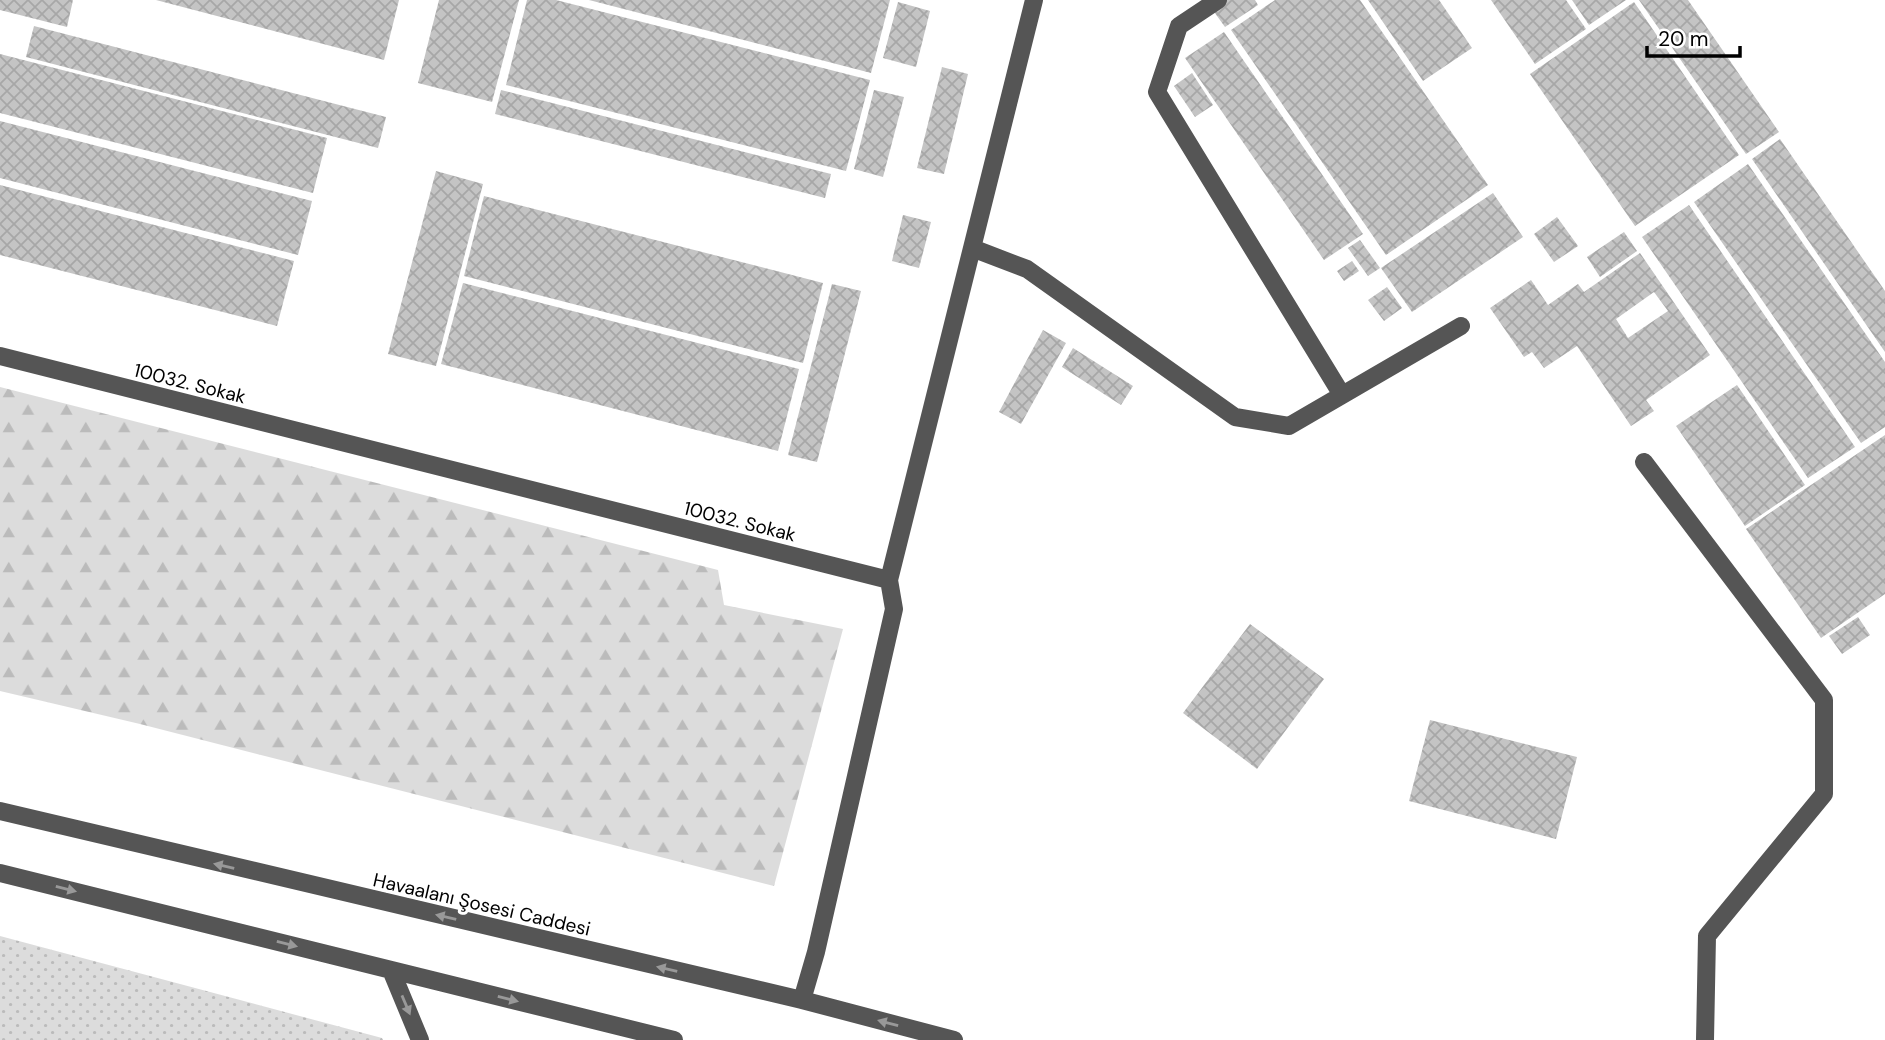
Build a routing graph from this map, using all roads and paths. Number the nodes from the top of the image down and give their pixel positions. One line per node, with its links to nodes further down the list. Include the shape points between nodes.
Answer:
1 (1034, 0): 3 (street)
2 (1218, 0): 6 (street, via 1179,26 1157,92)
3 (972, 248): 6 (street, via 1027,269 1235,417 1289,426); 8 (street)
4 (1461, 326): 6 (street)
5 (0, 356): 8 (street, 10032. Sokak)
6 (1342, 395)
7 (1644, 462): 16 (street, via 1824,700 1824,794 1707,936)
8 (889, 580): 12 (street, via 894,609)
9 (0, 811): 12 (street, Havaalanı Şosesi Caddesi, one-way to 9)
10 (0, 873): 11 (street, one-way to 11)
11 (391, 970): 13 (street, one-way to 13); 14 (street, one-way to 14)
12 (802, 1000): 15 (street, Havaalanı Şosesi Caddesi, one-way to 12)
13 (421, 1040)
14 (674, 1040)
15 (954, 1040)
16 (1705, 1040)

